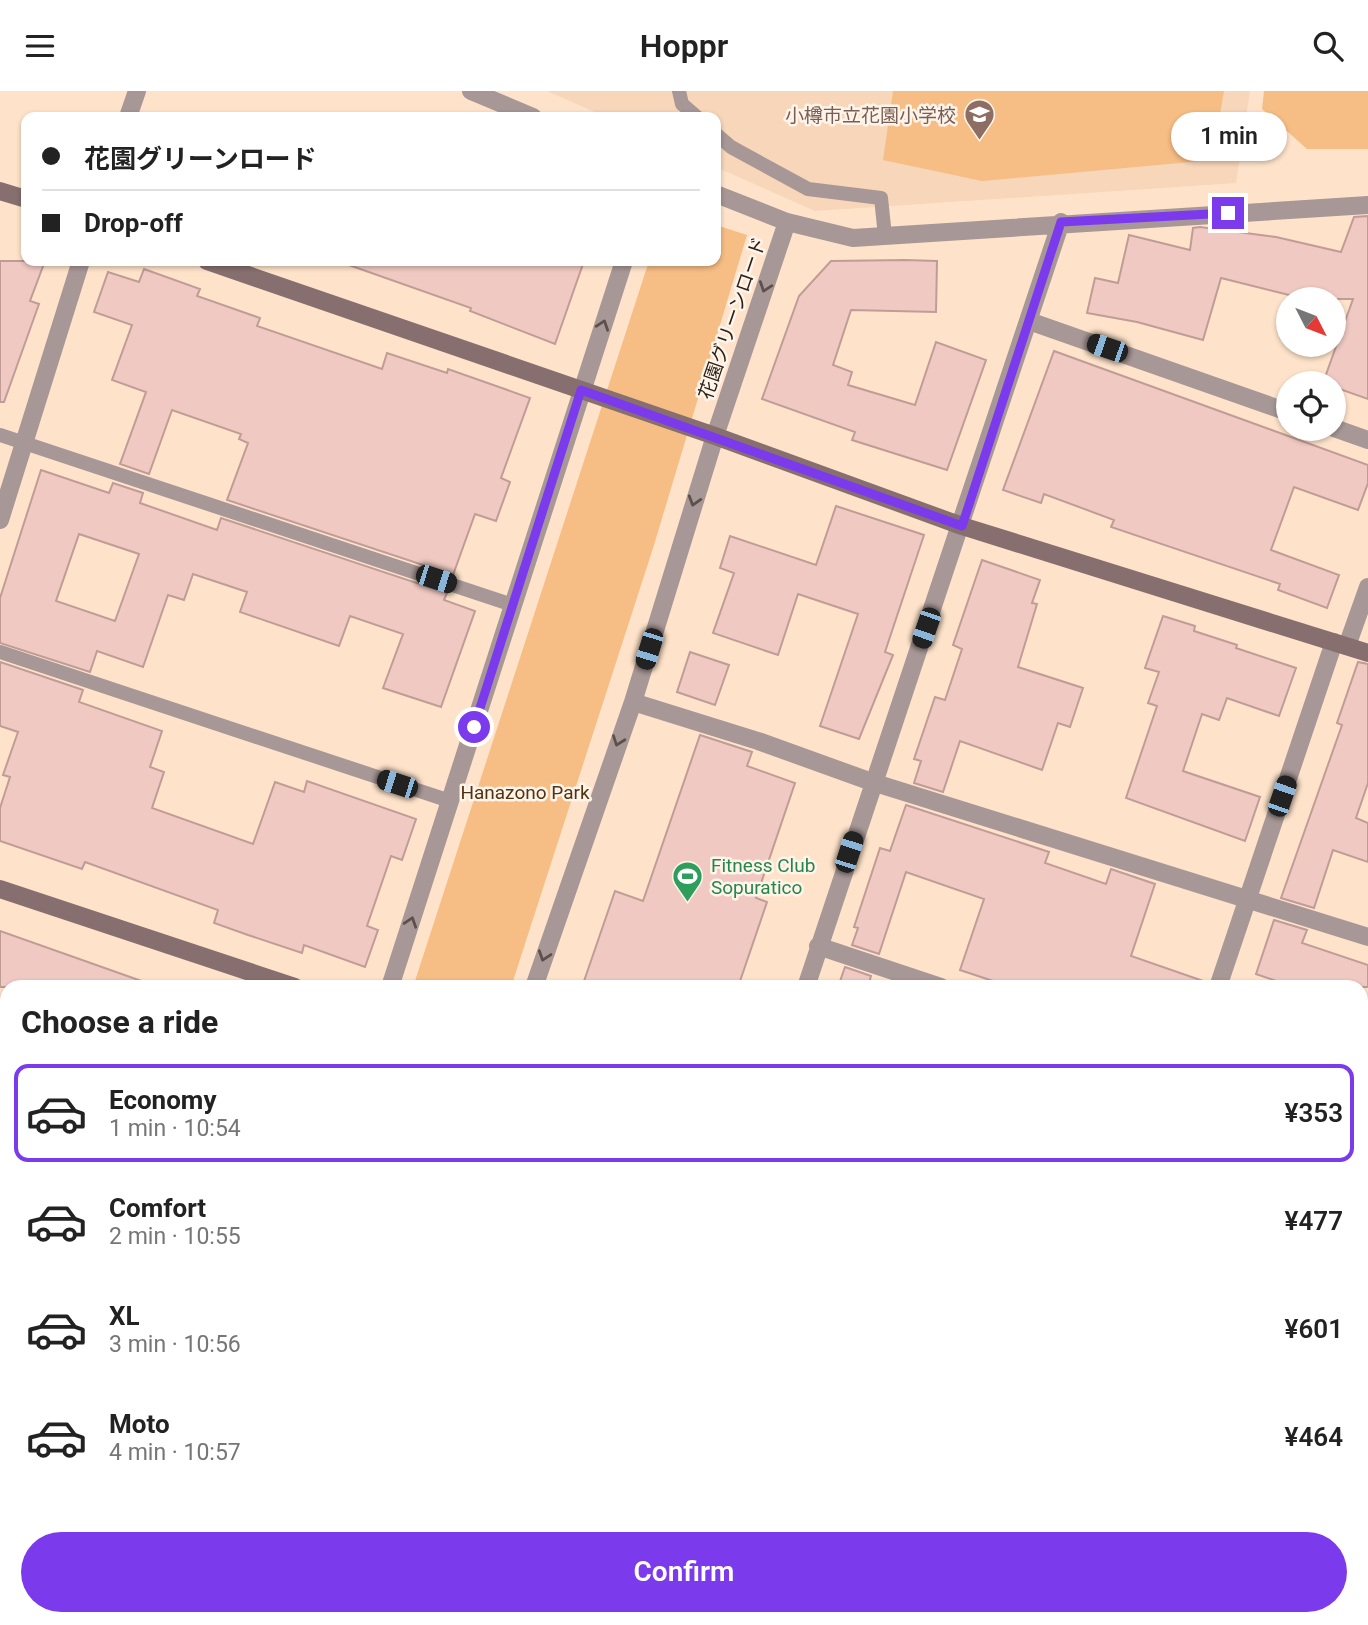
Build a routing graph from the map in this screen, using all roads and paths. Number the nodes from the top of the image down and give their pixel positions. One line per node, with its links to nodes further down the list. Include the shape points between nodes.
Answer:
1 (137, 91): 4 (street)
2 (471, 91): 5 (street)
3 (679, 91): 6 (lane, via 682,104)
4 (130, 112)
5 (521, 112)
6 (691, 112)
7 (721, 138): 14 (lane, via 808,188 881,198)
8 (0, 191): 10 (street)
9 (721, 196): 12 (street)
10 (21, 197)
11 (1368, 205): 13 (street)
12 (787, 222): 14 (street, via 853,238); 23 (street, 花園グリーンロード, one-way to 23)
13 (1061, 222): 14 (street, via 1005,230); 18 (street)
14 (885, 236)
15 (80, 266): 25 (street)
16 (221, 266): 19 (street)
17 (622, 266): 19 (street, one-way to 17)
18 (1030, 321): 20 (street); 27 (street)
19 (581, 390): 23 (street); 29 (street)
20 (1276, 408)
21 (1346, 432): 24 (street)
22 (0, 435): 25 (lane)
23 (715, 436): 27 (street); 33 (street, 花園グリーンロード, one-way to 33)
24 (1368, 440)
25 (24, 443): 26 (street); 29 (lane)
26 (0, 520)
27 (962, 526): 30 (street); 34 (street)
28 (1368, 587): 30 (street)
29 (513, 605): 35 (street)
30 (1341, 644): 32 (street); 37 (street)
31 (0, 652): 35 (lane)
32 (1368, 653)
33 (633, 702): 34 (street); 42 (street, 花園グリーンロード, one-way to 42)
34 (872, 782): 37 (street); 39 (street)
35 (450, 801): 41 (street, one-way to 35)
36 (0, 889): 40 (street)
37 (1247, 898): 38 (street); 45 (street)
38 (1368, 937)
39 (818, 946): 43 (street); 44 (street)
40 (275, 980)
41 (392, 980)
42 (536, 980)
43 (808, 980)
44 (920, 980)
45 (1220, 980)

